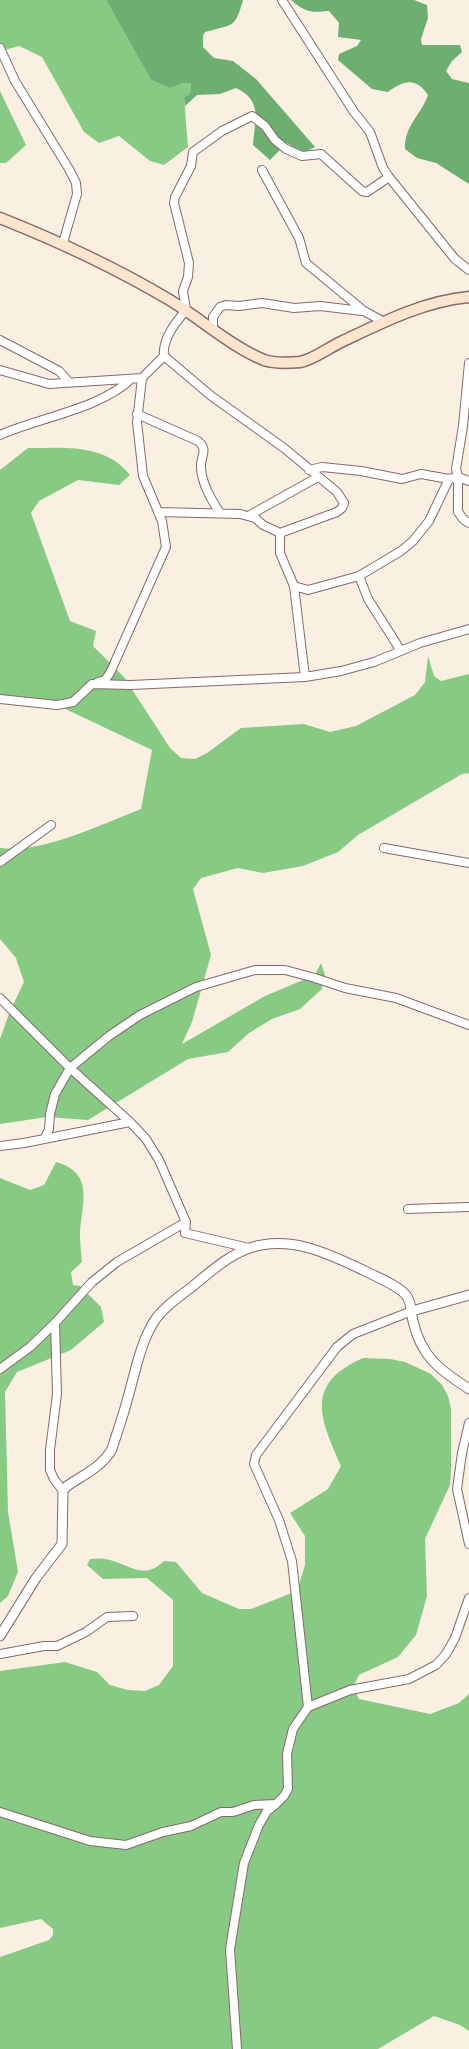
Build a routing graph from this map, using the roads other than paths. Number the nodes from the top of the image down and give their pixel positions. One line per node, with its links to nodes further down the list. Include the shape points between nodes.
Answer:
1 (282, 0): 4 (street, via 370,132)
2 (0, 48): 6 (street, via 15,81 76,183 77,194)
3 (262, 170): 10 (street, via 299,238 306,262)
4 (389, 177): 7 (street, via 455,259); 9 (street, via 367,192 362,191 321,154 302,156 286,149 252,116 222,131 193,152 191,166 175,197 190,269 183,291)
5 (0, 218): 6 (main road)
6 (63, 243): 9 (main road)
7 (469, 270)
8 (469, 297): 11 (main road, via 449,299)
9 (186, 310): 12 (main road); 14 (street, via 173,326)
10 (364, 311): 11 (street); 12 (street, via 262,303 226,305 213,317)
11 (384, 322): 12 (main road, via 305,361 286,363 266,361)
12 (213, 328)
13 (0, 340): 19 (street, via 58,371)
14 (164, 356): 17 (street); 22 (street)
15 (469, 363): 24 (street, via 456,469)
16 (0, 370): 19 (street, via 49,384)
17 (142, 378): 18 (street); 20 (street)
18 (131, 379): 19 (street); 21 (street, via 110,394)
19 (68, 381)
20 (137, 414): 27 (street, via 143,476); 28 (street, via 203,445 202,474)
21 (0, 435)
22 (309, 470): 23 (street); 25 (street, via 322,467 402,479 421,474)
23 (318, 477): 29 (street); 31 (street, via 341,497 342,508)
24 (459, 477): 25 (street); 26 (street); 30 (street, via 458,512)
25 (449, 479): 32 (street, via 429,521 413,541)
26 (469, 481)
27 (158, 512): 28 (street); 37 (street, via 166,547 110,673 105,680)
28 (220, 513): 29 (street)
29 (250, 515): 31 (street)
30 (469, 523)
31 (280, 533): 33 (street, via 280,553)
32 (359, 576): 33 (street, via 308,590); 35 (street, via 368,599)
33 (294, 586): 36 (street)
34 (469, 629): 35 (street)
35 (401, 651): 36 (street, via 341,671)
36 (305, 677): 37 (street, via 131,686)
37 (92, 684): 38 (street, via 73,702 57,705)
38 (0, 699)
39 (51, 825): 41 (street)
40 (384, 848): 42 (street)
41 (0, 862)
42 (469, 863)
43 (0, 998): 45 (street)
44 (469, 1025): 45 (street, via 396,998 285,970 255,970 173,997 109,1036)
45 (70, 1068): 46 (street); 47 (street, via 56,1094)
46 (130, 1122): 47 (street); 51 (street, via 155,1154)
47 (45, 1138): 48 (street)
48 (0, 1146)
49 (469, 1207): 50 (street)
50 (408, 1209)
51 (186, 1222): 52 (street, via 185,1233); 55 (street, via 117,1262 92,1282)
52 (249, 1248): 54 (street, via 293,1244 330,1254 405,1294); 59 (street, via 199,1281 160,1314 147,1335 107,1458)
53 (469, 1295): 54 (street)
54 (412, 1311): 57 (street, via 425,1353 444,1373); 65 (street, via 353,1335 337,1347 256,1455 254,1464 292,1561)
55 (55, 1323): 56 (street); 59 (street, via 57,1395 50,1470)
56 (0, 1369)
57 (469, 1389)
58 (469, 1424): 60 (street, via 457,1489)
59 (63, 1491): 63 (street, via 62,1544)
60 (469, 1545)
61 (469, 1598): 65 (street, via 455,1638 436,1665 409,1679 350,1690)
62 (133, 1616): 64 (street, via 106,1617 57,1646)
63 (2, 1631)
64 (0, 1654)
65 (308, 1707): 66 (street, via 293,1729 287,1754 288,1790)
66 (276, 1804): 67 (street, via 221,1812 191,1826 126,1845 90,1841); 68 (street, via 259,1825 244,1863 235,1917 230,1949)
67 (0, 1812)
68 (237, 2049)

